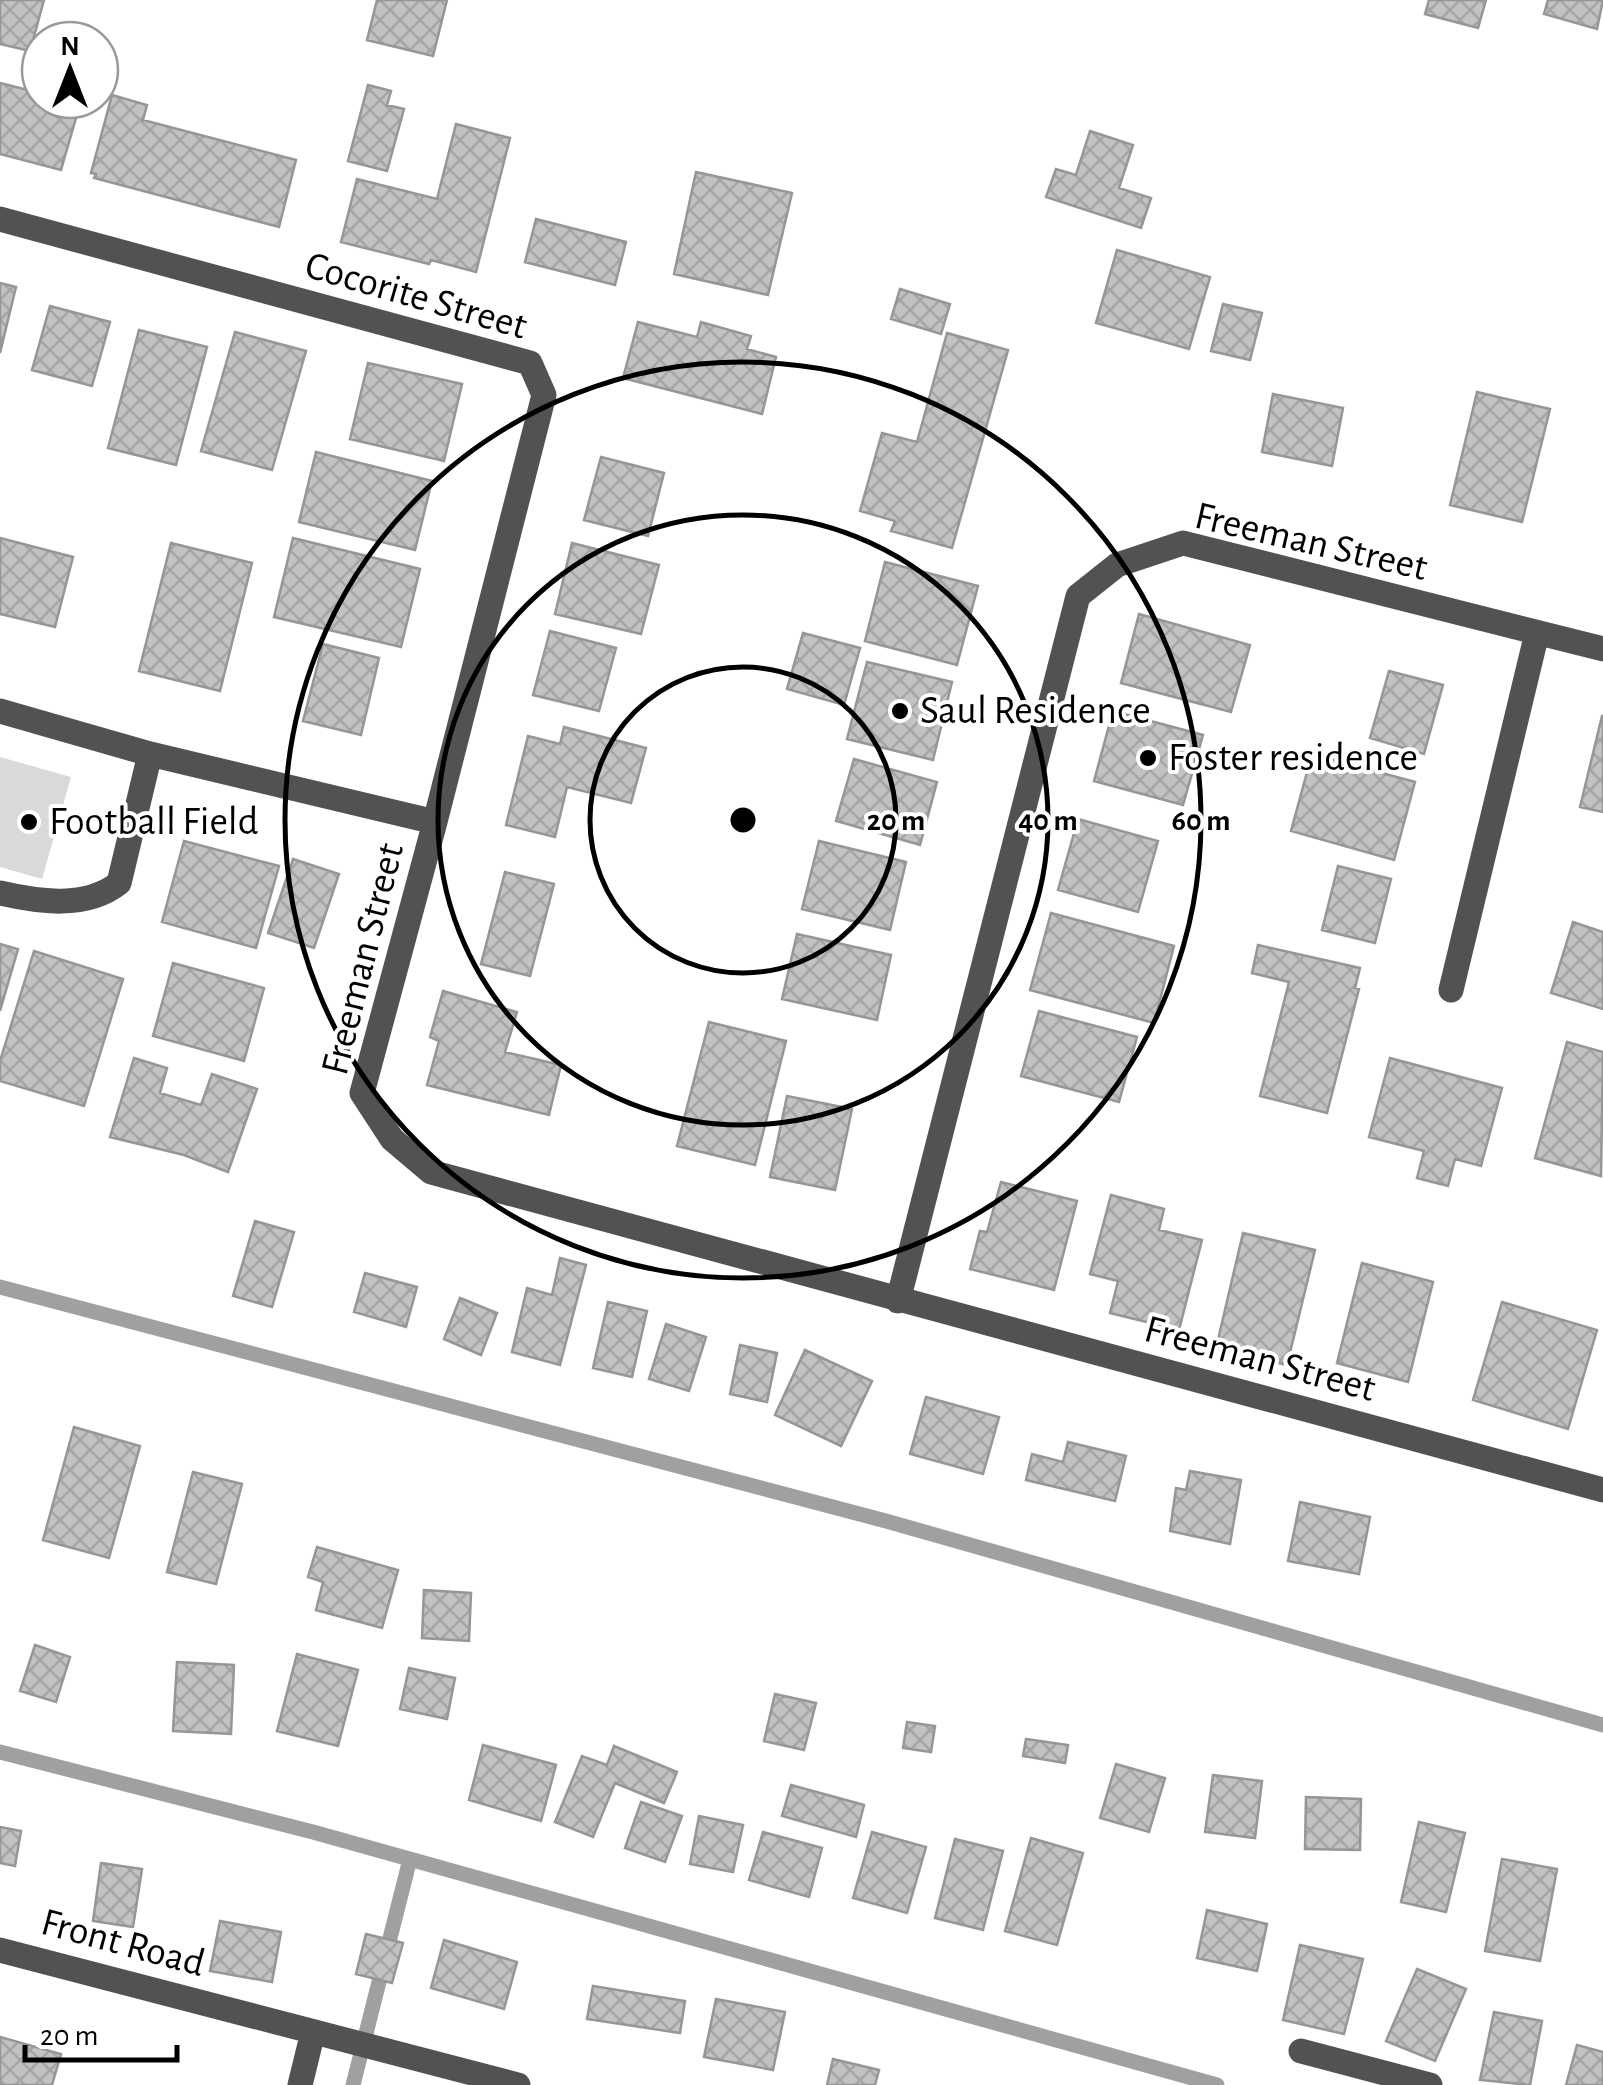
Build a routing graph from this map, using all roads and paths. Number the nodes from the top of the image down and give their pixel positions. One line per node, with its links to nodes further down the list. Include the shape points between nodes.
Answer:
1 (0, 219): 6 (street, Cocorite Street, via 530,363 544,395)
2 (1537, 633): 3 (street, Freeman Street); 8 (street); 9 (street, Freeman Street, via 1183,544 1117,566 1078,596)
3 (1603, 650)
4 (0, 711): 5 (street, Freeman Street)
5 (150, 754): 6 (street, Freeman Street); 7 (street, via 119,883 103,896 40,902)
6 (435, 822): 9 (street, Freeman Street, via 362,1093 392,1140 432,1172)
7 (0, 893)
8 (1452, 990)
9 (898, 1300): 10 (street, Freeman Street)
10 (1603, 1490)
11 (0, 1950): 12 (street, Front Road)
12 (313, 2032): 14 (street); 15 (street, Front Road)
13 (1301, 2051): 16 (street)
14 (300, 2085)
15 (518, 2085)
16 (1430, 2085)

